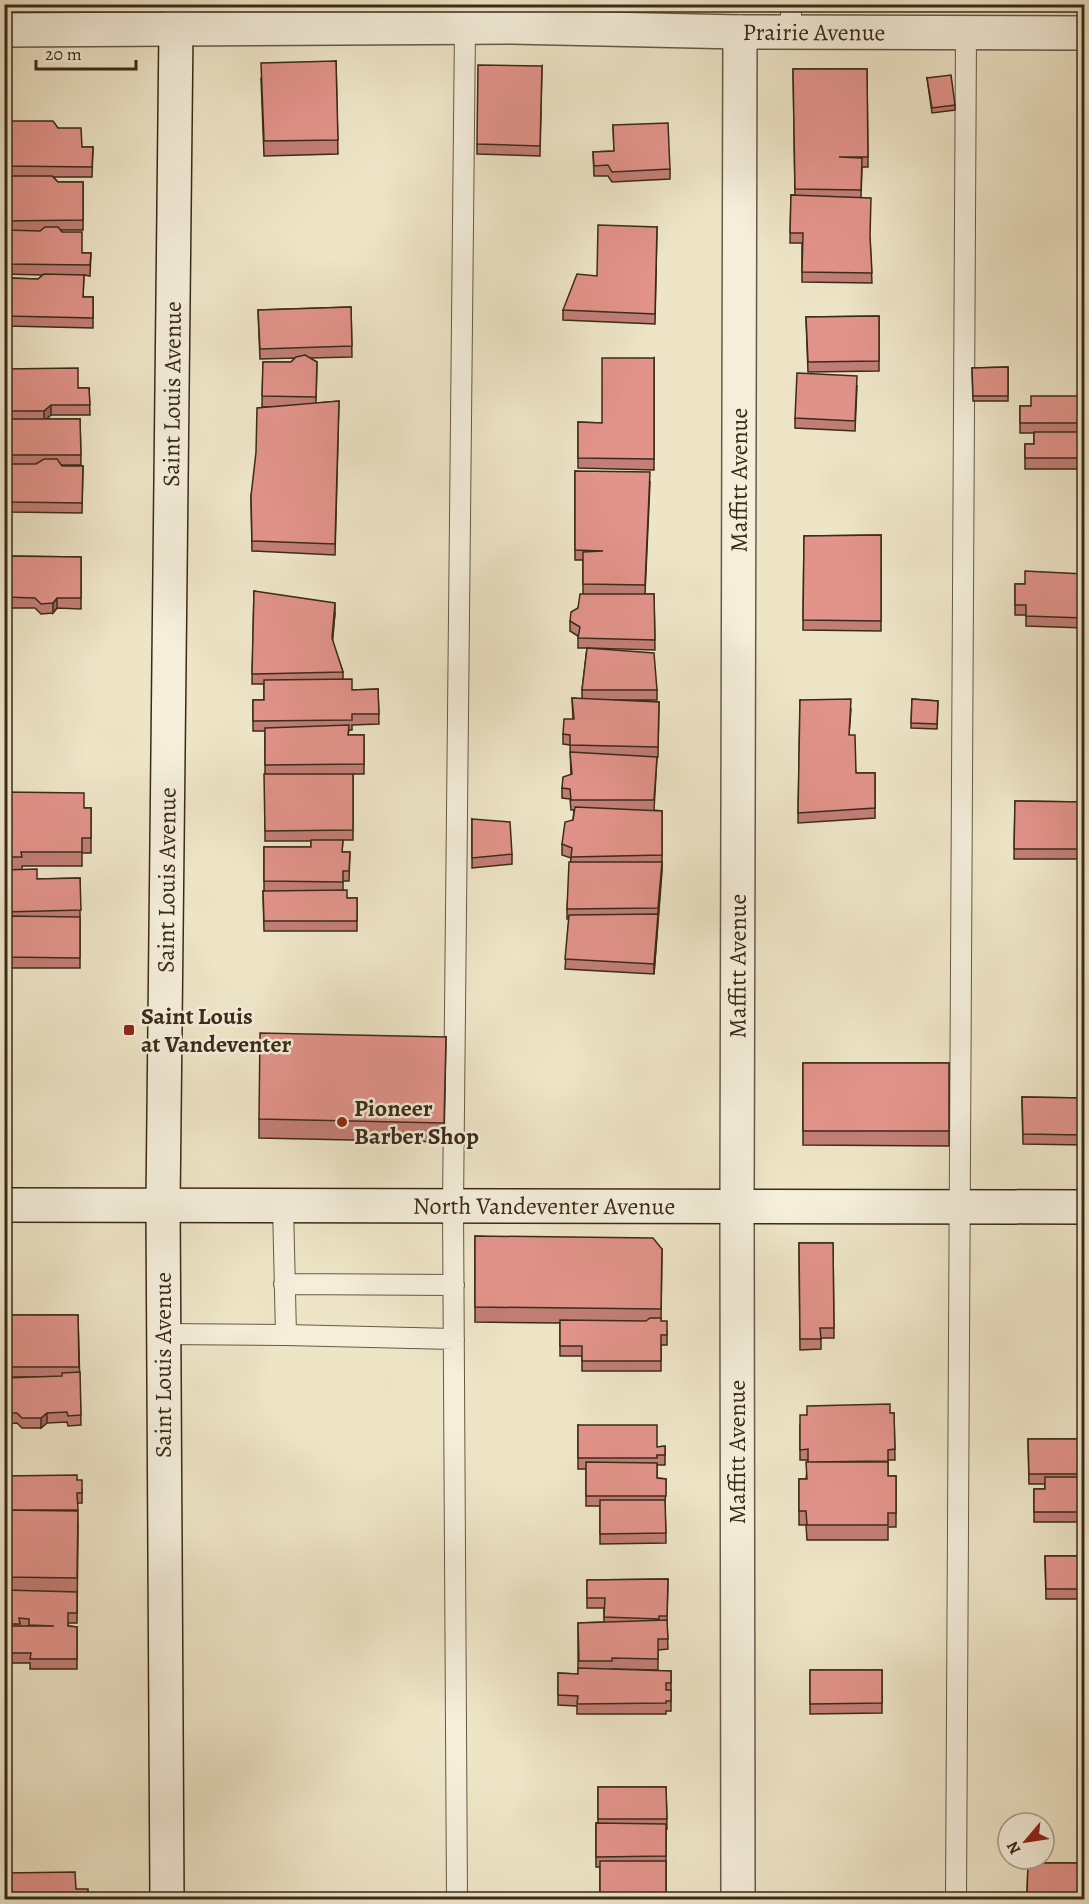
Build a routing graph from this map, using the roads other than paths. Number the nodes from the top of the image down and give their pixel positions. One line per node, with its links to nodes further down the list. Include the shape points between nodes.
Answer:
1 (512, 16): 5 (street, Prairie Avenue); 7 (street, Prairie Avenue)
2 (180, 17): 5 (street, Prairie Avenue); 6 (street, Prairie Avenue); 10 (street, Saint Louis Avenue)
3 (791, 18): 7 (street, Prairie Avenue); 8 (street, Prairie Avenue)
4 (1064, 23): 8 (street, Prairie Avenue)
5 (465, 27): 12 (lane)
6 (4, 30)
7 (740, 32): 13 (street, Maffitt Avenue)
8 (966, 33): 14 (lane)
9 (4, 1204): 10 (street, North Vandeventer Avenue)
10 (163, 1205): 11 (street, North Vandeventer Avenue); 18 (street, Saint Louis Avenue)
11 (283, 1205): 12 (street, North Vandeventer Avenue); 16 (lane)
12 (453, 1206): 13 (street, North Vandeventer Avenue); 17 (lane)
13 (737, 1207): 14 (street, North Vandeventer Avenue); 23 (street, Maffitt Avenue)
14 (959, 1207): 15 (street, North Vandeventer Avenue); 24 (lane)
15 (1084, 1207)
16 (284, 1284): 17 (lane); 19 (lane)
17 (454, 1285): 20 (lane)
18 (163, 1334): 19 (lane); 21 (street, Saint Louis Avenue)
19 (286, 1335): 20 (lane)
20 (454, 1339): 22 (lane)
21 (167, 1899)
22 (458, 1899)
23 (738, 1899)
24 (956, 1899)

